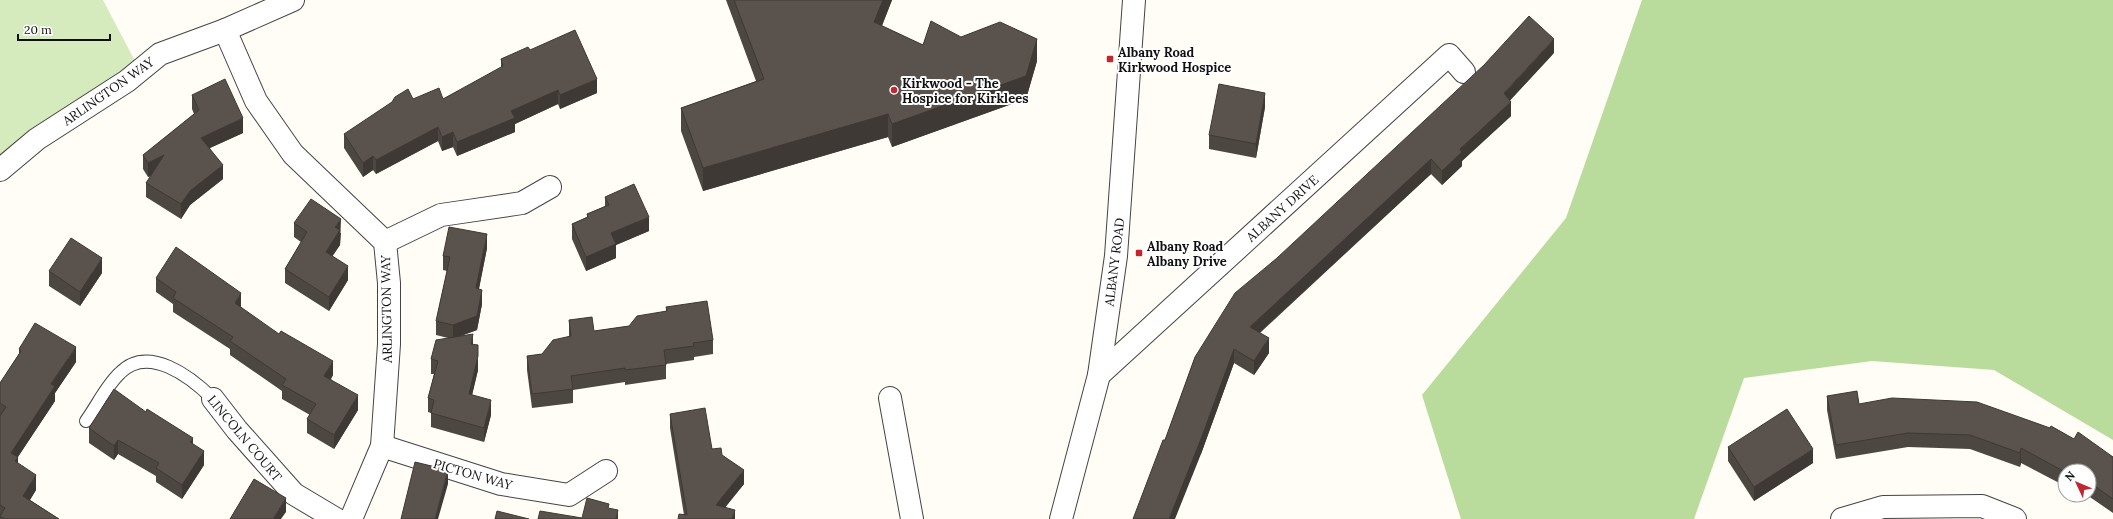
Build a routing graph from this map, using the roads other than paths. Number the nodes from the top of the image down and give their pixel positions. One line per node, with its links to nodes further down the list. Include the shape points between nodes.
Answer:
1 (293, 0): 3 (street, ARLINGTON WAY)
2 (1134, 0): 8 (street, ALBANY ROAD, via 1116,256)
3 (225, 30): 5 (street, ARLINGTON WAY, via 160,54 127,81 37,139); 7 (street, ARLINGTON WAY, via 256,101 293,154)
4 (1464, 72): 8 (street, ALBANY DRIVE, via 1449,55)
5 (0, 170)
6 (550, 187): 7 (street, via 522,203 442,215)
7 (385, 242): 12 (street, ARLINGTON WAY, via 389,344)
8 (1099, 375): 18 (street, ALBANY ROAD)
9 (890, 398): 17 (street)
10 (213, 399): 11 (lane, LINCOLN COURT, via 201,387 152,360 132,364 119,373); 15 (street, LINCOLN COURT, via 253,449 294,494)
11 (86, 421)
12 (382, 446): 13 (street, PICTON WAY, via 501,484 569,495); 16 (street, ARLINGTON WAY)
13 (606, 471)
14 (1884, 513): 19 (street); 20 (street, via 1982,506)
15 (336, 519)
16 (351, 519)
17 (912, 519)
18 (1060, 519)
19 (1842, 519)
20 (2015, 519)

